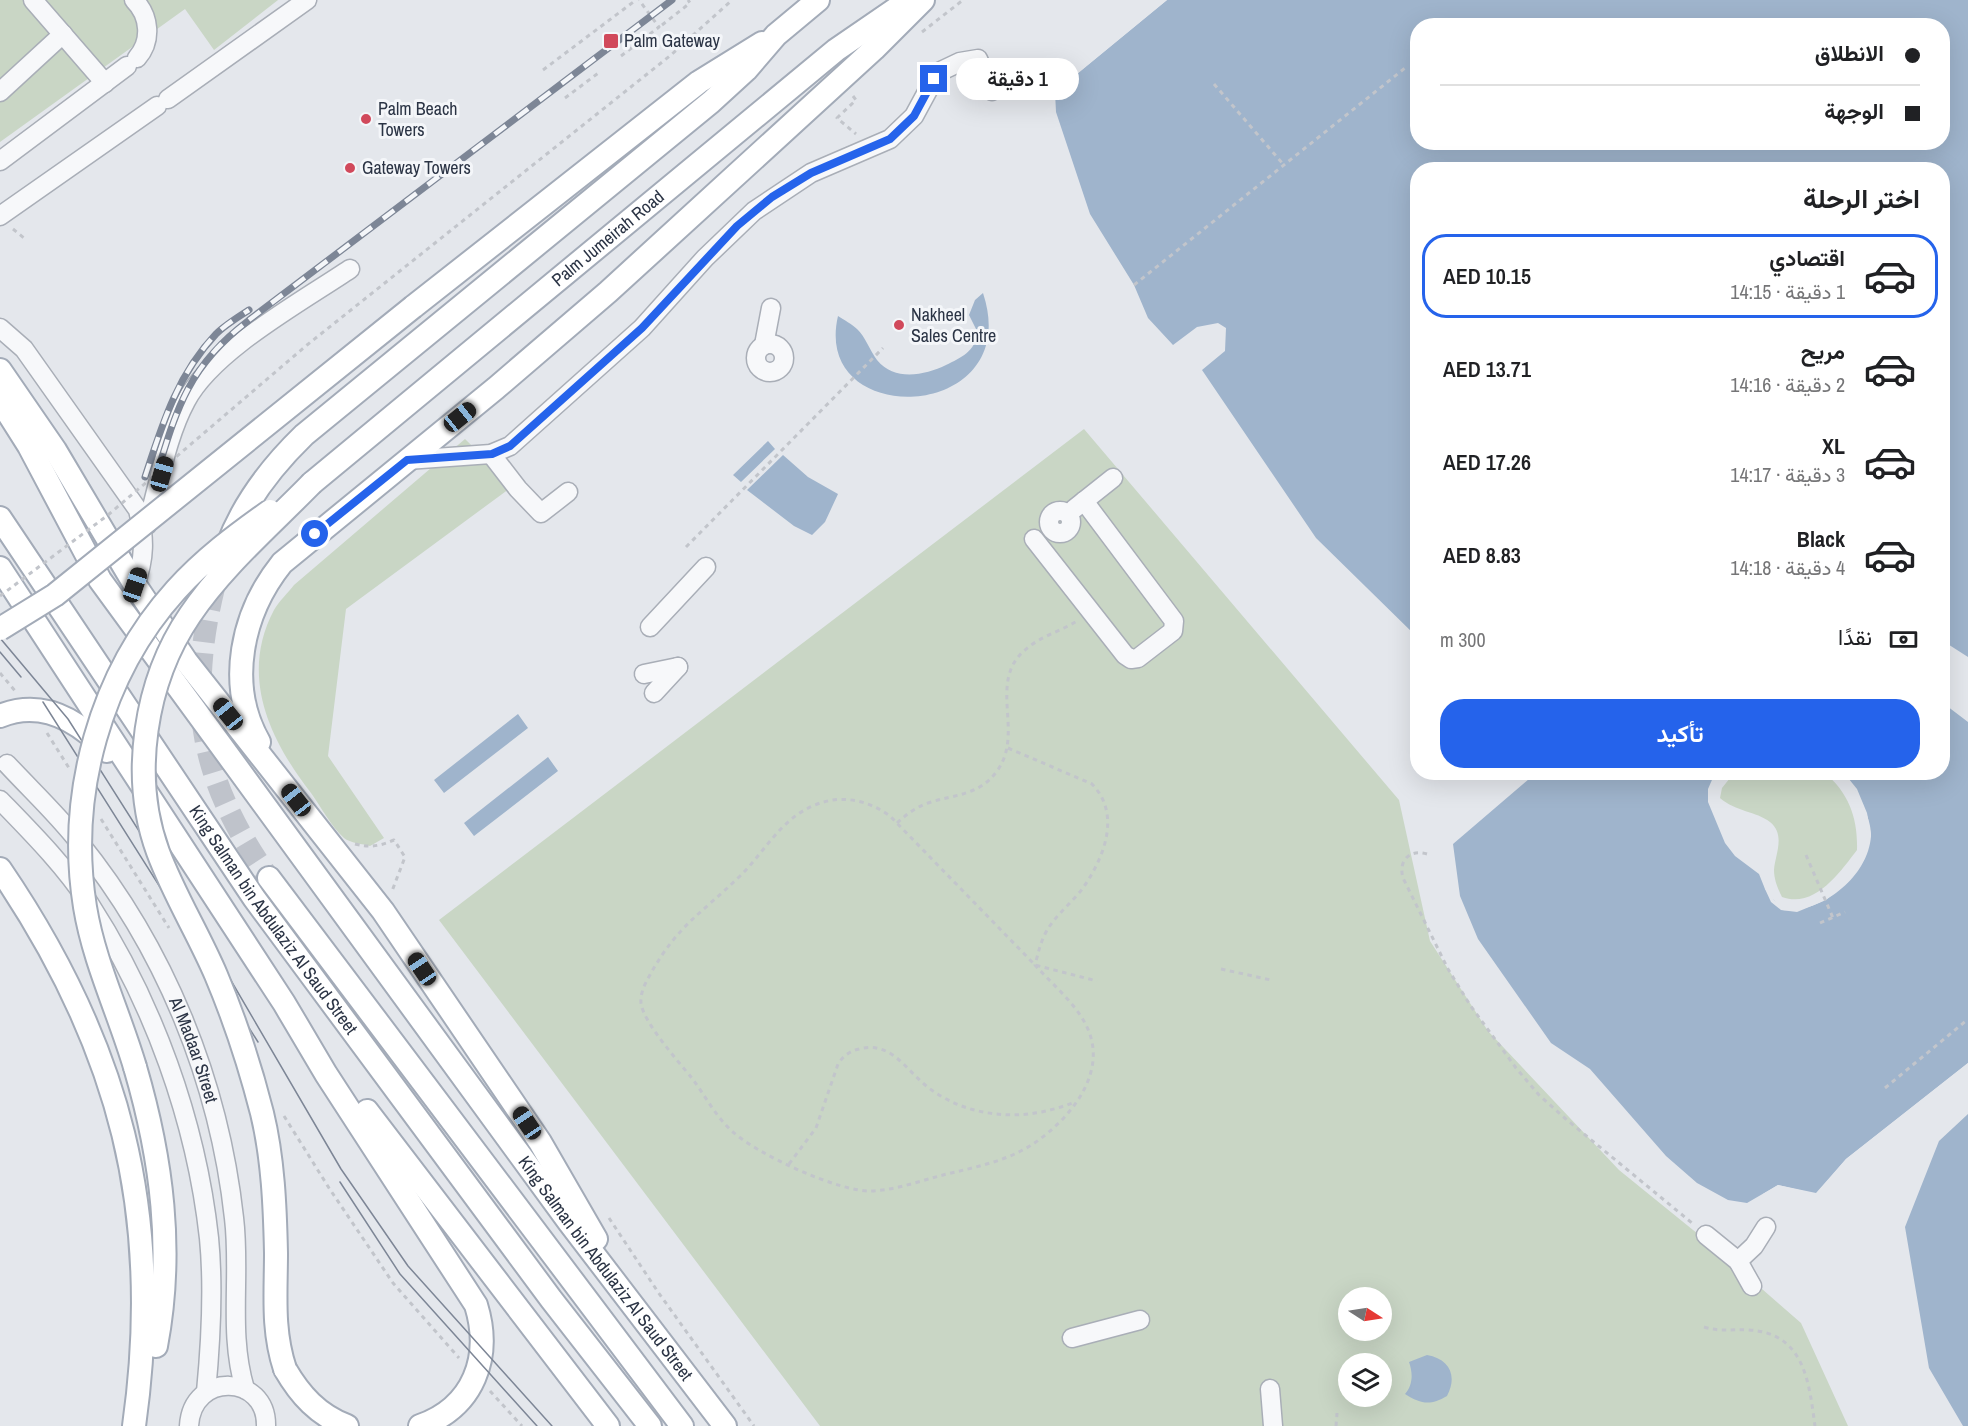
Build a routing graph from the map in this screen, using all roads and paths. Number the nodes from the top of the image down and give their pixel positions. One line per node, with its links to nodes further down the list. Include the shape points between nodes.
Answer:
1 (33, 0): 11 (street)
2 (307, 0): 26 (street)
3 (637, 0): 13 (path, via 660,27); 15 (path)
4 (688, 0): 10 (path, via 690,3)
5 (732, 0): 50 (path, bridge, via 671,55 307,345 108,515)
6 (819, 0): 12 (main road)
7 (909, 0): 38 (main road, Palm Jumeirah Road, via 827,58)
8 (923, 0): 17 (main road)
9 (141, 2): 18 (street, via 147,36 142,51)
10 (662, 25)
11 (63, 34): 18 (street); 21 (street)
12 (776, 35): 49 (main road, via 711,102 297,441 269,473 241,516); 53 (main road, bridge, via 699,82 54,595)
13 (621, 56)
14 (1406, 68): 25 (path)
15 (543, 70)
16 (601, 71): 22 (path)
17 (850, 80): 23 (path, via 856,100); 36 (main road, via 608,292)
18 (105, 83): 24 (street)
19 (1214, 84): 25 (path)
20 (992, 91): 35 (street, via 978,59 941,71 903,128 876,147 811,173 754,211 720,241 624,345 510,446)
21 (0, 92)
22 (565, 98)
23 (837, 118)
24 (0, 161)
25 (1283, 164): 28 (path)
26 (0, 216)
27 (350, 269): 43 (street, via 226,354 195,386 178,417)
28 (1134, 285)
29 (771, 308): 31 (street)
30 (0, 328): 43 (street, via 24,349 125,489 138,510)
31 (764, 345)
32 (883, 348): 45 (path)
33 (0, 370): 48 (main road, via 55,450)
34 (0, 400): 85 (main road, King Salman bin Abdulaziz Al Saud Street, via 29,446 100,580 569,1222)
35 (492, 454): 36 (street); 39 (street, via 541,513)
36 (407, 460): 59 (main road, via 282,563 250,616 242,657 244,698 257,738)
37 (1113, 478): 40 (street)
38 (312, 483): 95 (main road, bridge, via 225,544 176,591 130,655 106,706 87,772 81,828 85,907 102,973 150,1119 165,1225 159,1333); 97 (main road, bridge, via 207,591 189,616 161,670 148,720 144,760 157,848 230,1010 262,1116 274,1209 275,1329 285,1369 306,1400)
39 (568, 492)
40 (1084, 501): 41 (street); 51 (street, via 1172,618 1174,628 1138,658 1131,659)
41 (1068, 513)
42 (0, 518): 100 (main road, King Salman bin Abdulaziz Al Saud Street, via 254,898)
43 (145, 535): 48 (street, via 144,561)
44 (1034, 539): 51 (street)
45 (686, 547)
46 (706, 567): 52 (street)
47 (0, 568): 61 (main road)
48 (135, 585): 59 (main road, via 186,662)
49 (214, 588)
50 (0, 596)
51 (1091, 612): 57 (path, via 1017,657 1006,690)
52 (650, 627)
53 (0, 629)
54 (644, 674): 55 (street, via 678,667)
55 (654, 693)
56 (0, 716): 61 (main road, via 30,708 68,719 102,747)
57 (1008, 748): 62 (path, via 999,769 982,786 962,796 927,804); 72 (path, via 1092,784 1108,809 1109,824 1096,864 1046,933)
58 (7, 764): 90 (street, Al Madaar Street, via 78,840 109,882 147,944 184,1018 211,1097 227,1167 237,1270 236,1345)
59 (284, 783): 85 (main road, via 383,911 540,1142)
60 (0, 800): 92 (street, Al Madaar Street, via 88,901 139,993 177,1090 191,1140 209,1237 211,1310)
61 (154, 804): 76 (main road)
62 (897, 822): 72 (path); 80 (path, via 873,805 851,800 818,803 792,818 740,876 682,927 644,986 643,1011 717,1115 748,1144)
63 (351, 842): 68 (path, via 377,847 394,840 405,856)
64 (1427, 854): 83 (path, via 1406,857 1402,863 1403,878 1448,969 1494,1040 1539,1095)
65 (1806, 855): 70 (path)
66 (0, 869): 95 (main road, via 34,918 67,978 94,1039 129,1156 144,1288 141,1376)
67 (269, 878): 101 (main road)
68 (392, 894)
69 (1845, 912): 70 (path)
70 (1833, 918): 71 (path)
71 (1820, 923)
72 (1035, 965): 75 (path); 79 (path, via 1079,1014 1089,1033 1093,1066)
73 (1221, 969): 74 (path)
74 (1271, 980)
75 (1097, 981)
76 (284, 1002): 98 (main road, via 326,1074 476,1305 483,1349 472,1387 446,1413); 99 (main road)
77 (1967, 1020): 78 (path)
78 (1885, 1088)
79 (1077, 1102): 80 (path, via 1052,1129 1011,1156 891,1189 853,1190); 80 (path, via 1038,1114 978,1111 941,1096 885,1050 858,1049 838,1064 819,1122)
80 (789, 1164)
81 (606, 1214): 103 (path)
82 (1766, 1227): 84 (street)
83 (1706, 1234): 84 (street)
84 (1738, 1261): 86 (street)
85 (619, 1283): 102 (main road, King Salman bin Abdulaziz Al Saud Street)
86 (1752, 1286)
87 (1140, 1320): 89 (street)
88 (1704, 1327): 106 (path, via 1724,1332 1758,1331 1790,1348 1806,1374)
89 (1072, 1338)
90 (245, 1389): 92 (street, via 218,1386); 94 (street, via 262,1407)
91 (1270, 1389): 104 (street)
92 (206, 1392): 96 (street, via 193,1407)
93 (1337, 1413): 105 (path)
94 (268, 1424)
95 (134, 1426)
96 (189, 1426)
97 (347, 1426)
98 (420, 1426)
99 (608, 1426)
100 (650, 1426)
101 (682, 1426)
102 (725, 1426)
103 (754, 1426)
104 (1273, 1426)
105 (1336, 1426)
106 (1815, 1426)

